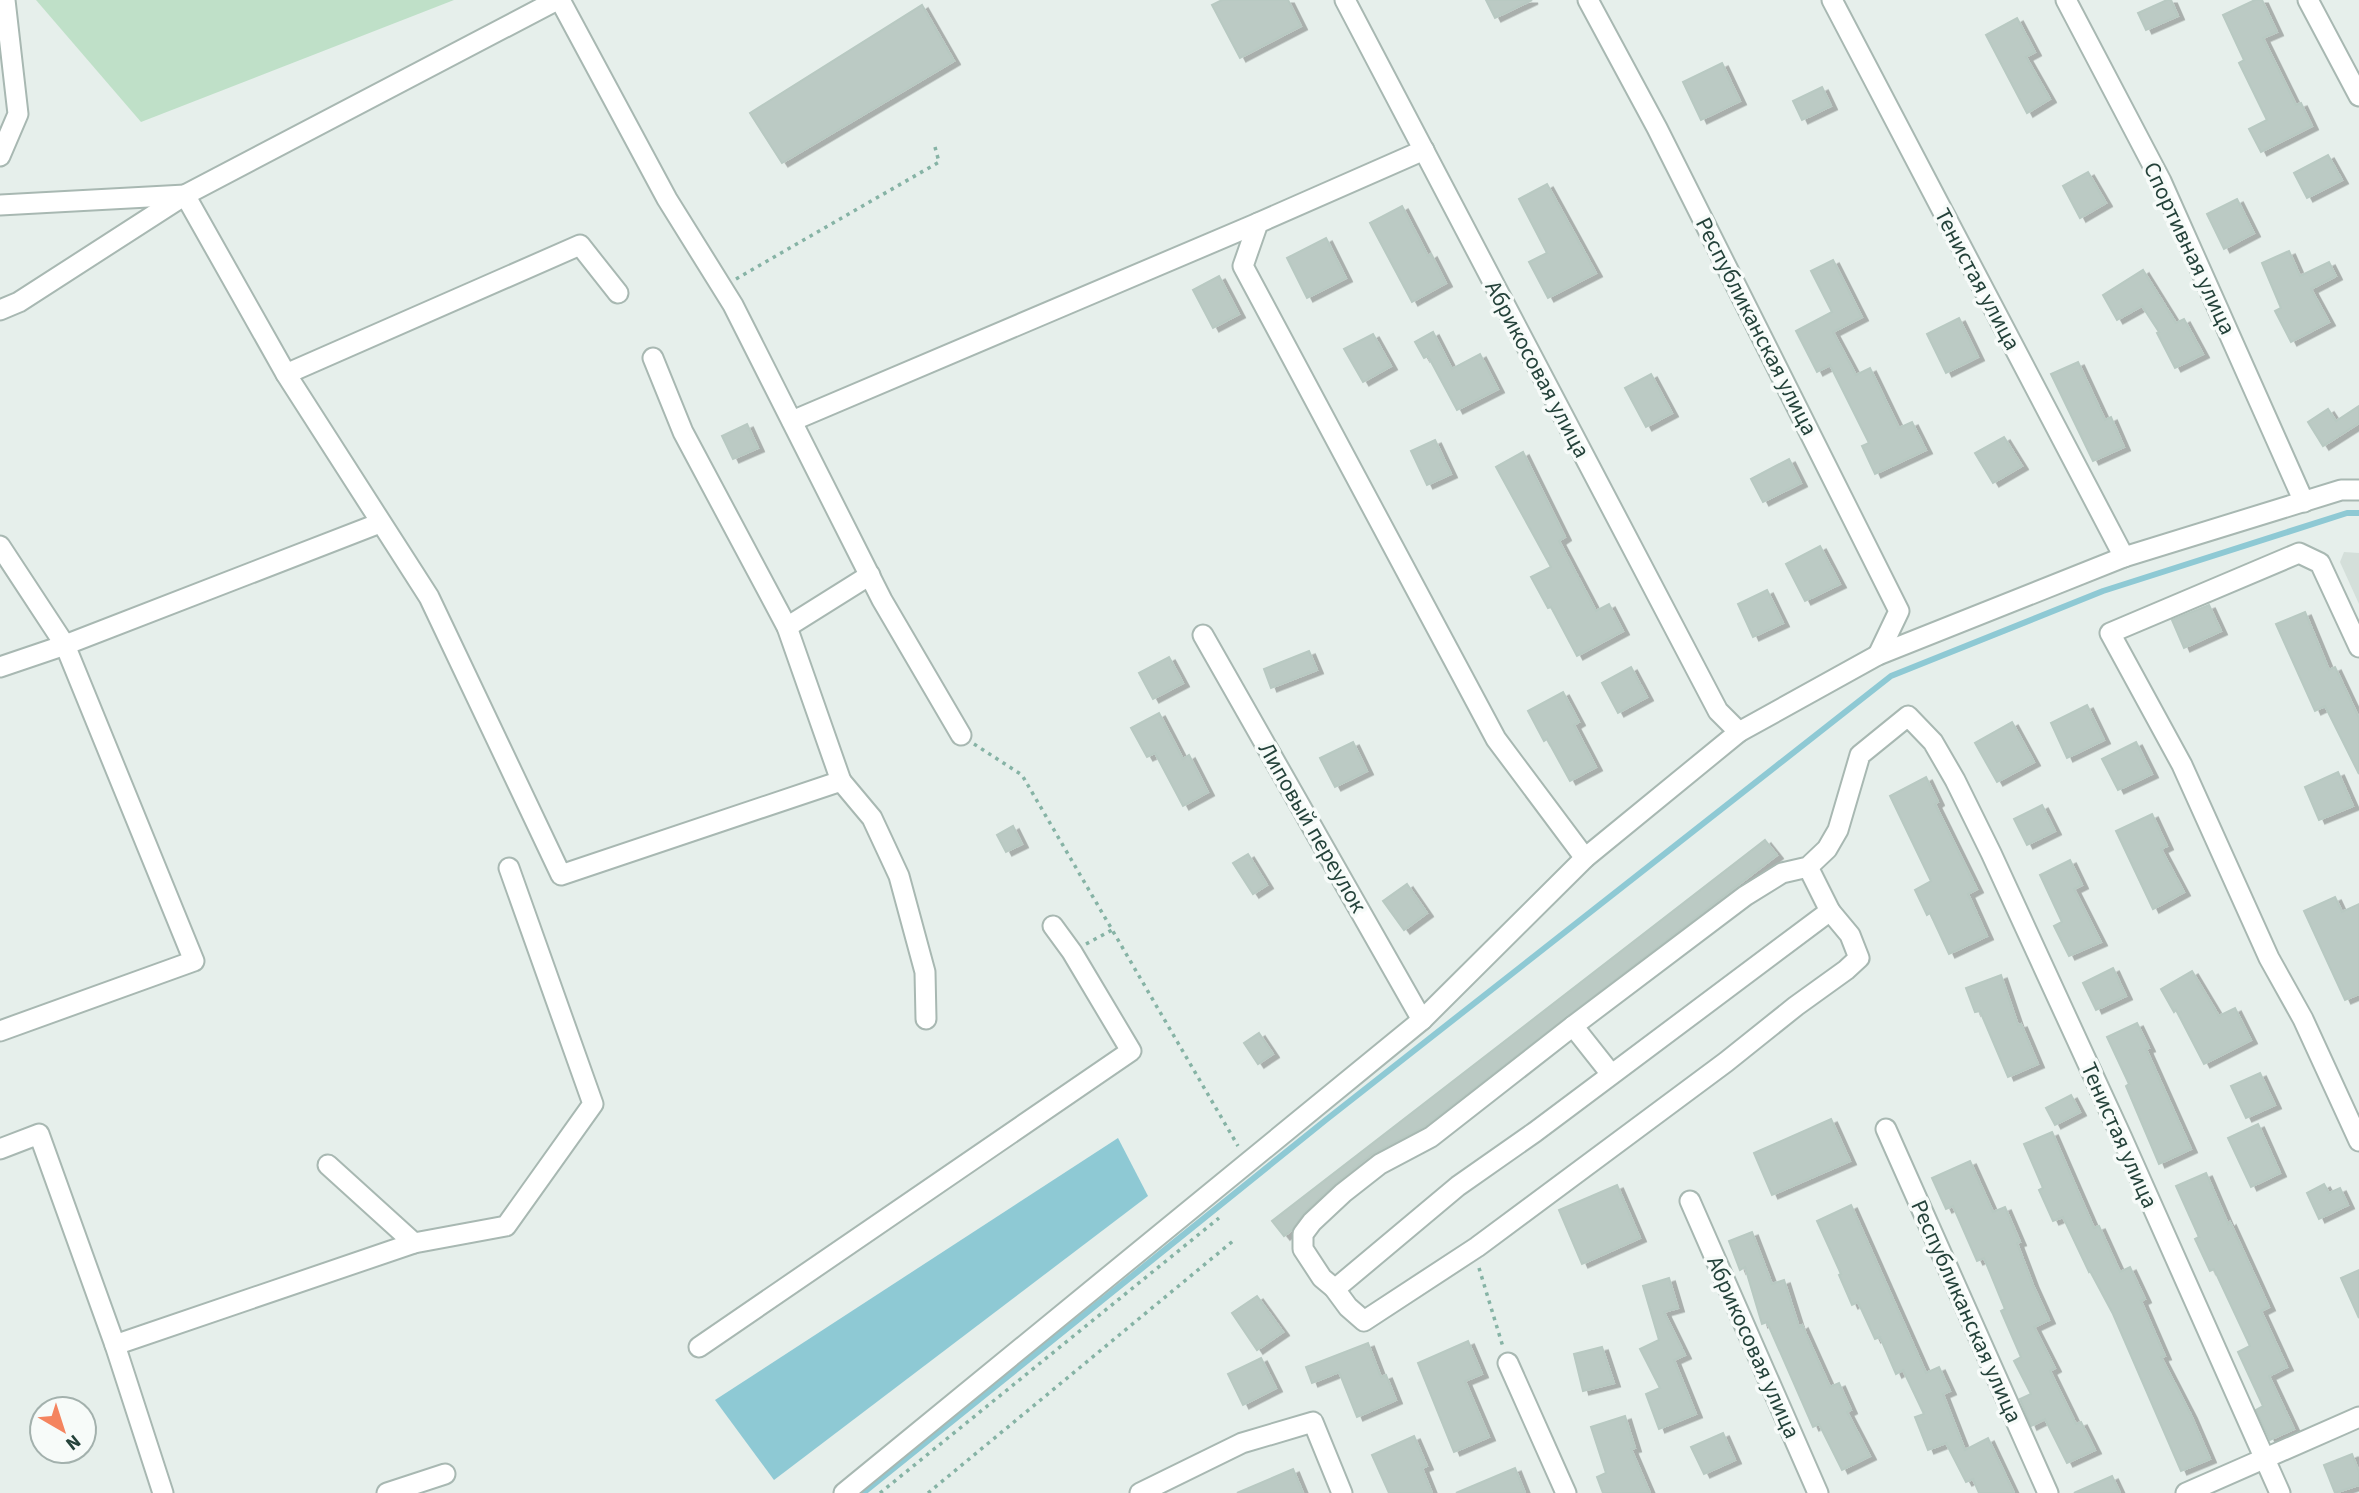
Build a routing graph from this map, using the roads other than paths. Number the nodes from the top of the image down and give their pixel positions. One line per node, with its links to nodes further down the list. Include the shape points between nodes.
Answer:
1 (5, 0): 10 (street, via 18,114)
2 (558, 0): 11 (street); 18 (street, via 667,199 733,305)
3 (1345, 0): 9 (street, Абрикосовая улица)
4 (1588, 0): 29 (street, Республиканская улица, via 1899,611)
5 (1832, 0): 23 (street, Тенистая улица)
6 (2066, 0): 20 (street, Спортивная улица, via 2161,181)
7 (2308, 0): 8 (street)
8 (2359, 96)
9 (1424, 150): 13 (street); 31 (street, Абрикосовая улица, via 1718,711)
10 (0, 156)
11 (185, 195): 12 (street); 15 (street); 17 (street)
12 (0, 205)
13 (1258, 223): 18 (street); 34 (street, via 1243,266 1496,739)
14 (618, 293): 17 (street, via 580,245)
15 (0, 310)
16 (653, 358): 25 (street, via 683,432)
17 (286, 374): 21 (street)
18 (792, 422): 24 (street)
19 (2359, 490): 20 (street, via 2341,490)
20 (2304, 502): 23 (street)
21 (380, 523): 27 (street); 33 (street, via 429,597 561,875)
22 (0, 546): 27 (street)
23 (2124, 557): 29 (street)
24 (870, 575): 25 (street); 32 (street)
25 (787, 627): 33 (street)
26 (1203, 635): 40 (street, Липовый переулок)
27 (65, 645): 30 (street); 42 (street, via 194,961)
28 (2359, 647): 45 (street, via 2320,563 2299,553 2110,633 2182,765)
29 (1878, 655): 31 (street)
30 (0, 667)
31 (1739, 732): 34 (street)
32 (961, 735)
33 (841, 781): 39 (street, via 872,818 899,876 925,972)
34 (1585, 858): 40 (street)
35 (509, 867): 49 (street, via 593,1104 506,1226)
36 (1808, 867): 37 (street); 41 (street, via 1782,873 1745,896); 55 (street, Тенистая улица, via 1838,830 1860,755 1908,716 1933,742 1955,780)
37 (1830, 911): 43 (street); 50 (street, via 1850,935 1859,958 1638,1129 1477,1247 1364,1321)
38 (1053, 926): 52 (street, via 1131,1051)
39 (926, 1019)
40 (1422, 1020): 59 (street)
41 (1573, 1026): 43 (street); 50 (street, via 1431,1137 1380,1164 1312,1222 1303,1234 1303,1249)
42 (0, 1031)
43 (1611, 1074): 50 (street, via 1458,1186)
44 (1886, 1129): 64 (street, Республиканская улица)
45 (2359, 1141)
46 (0, 1149): 51 (street, via 39,1135)
47 (328, 1165): 49 (street)
48 (1690, 1201): 63 (street, Абрикосовая улица)
49 (414, 1242): 51 (street)
50 (1334, 1288)
51 (115, 1345): 57 (street)
52 (699, 1347)
53 (1508, 1363): 62 (street)
54 (2359, 1417): 55 (street)
55 (2265, 1458): 65 (street); 66 (street, Тенистая улица)
56 (445, 1474): 58 (street)
57 (163, 1493)
58 (387, 1493)
59 (844, 1493)
60 (1140, 1493): 61 (street, via 1242,1443 1313,1422)
61 (1342, 1493)
62 (1566, 1493)
63 (1818, 1493)
64 (2048, 1493)
65 (2186, 1493)
66 (2280, 1493)

